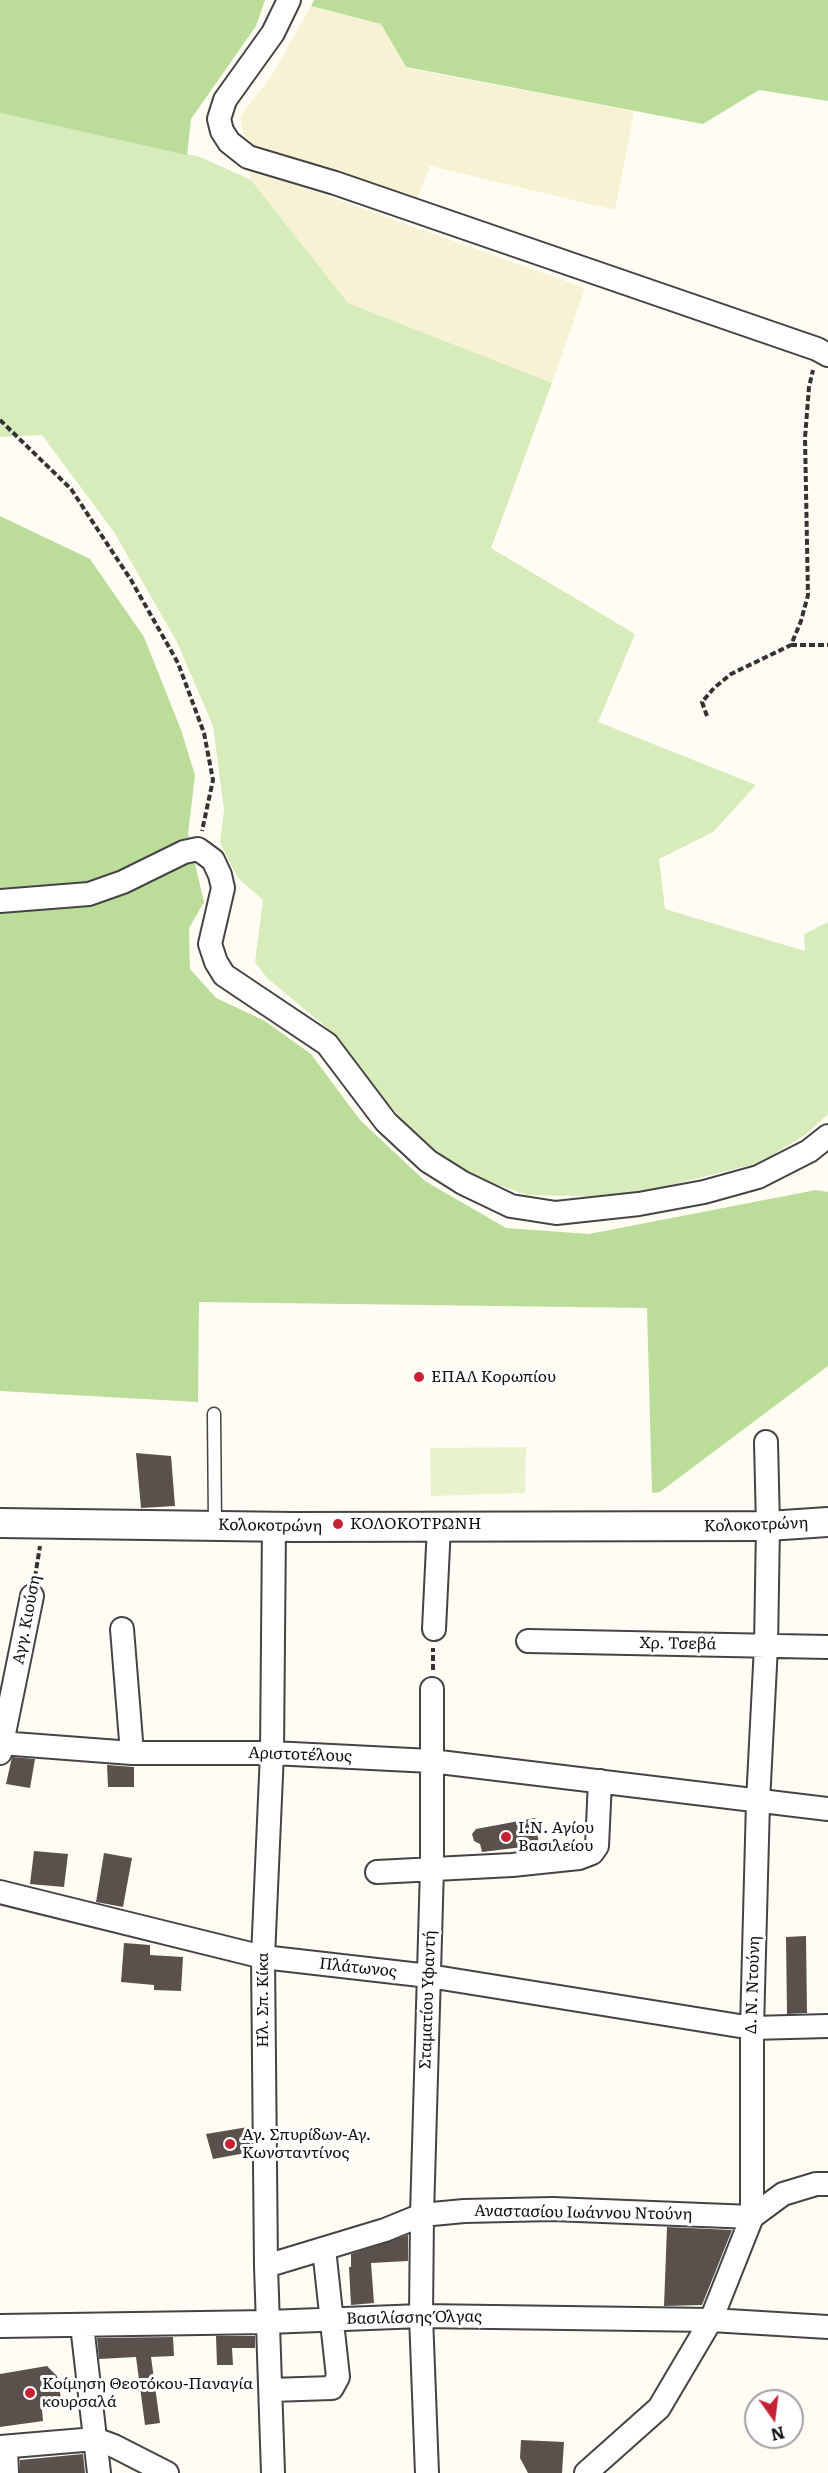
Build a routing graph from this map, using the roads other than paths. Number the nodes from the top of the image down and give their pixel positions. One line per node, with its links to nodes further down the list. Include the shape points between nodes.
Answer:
1 (289, 0): 2 (street, via 273,33 225,100 219,119 229,142 248,158 335,183)
2 (823, 352)
3 (0, 901): 4 (street, via 89,894 198,849 213,860 223,888 210,944 224,975 327,1044 386,1122 428,1161 511,1206 556,1213 704,1192 758,1177 809,1151)
4 (828, 1136)
5 (214, 1414): 9 (lane)
6 (766, 1442): 11 (street, Δ. Ν. Ντούνη)
7 (0, 1522): 9 (street, Κολοκοτρώνη)
8 (828, 1522): 11 (street, Κολοκοτρώνη)
9 (215, 1525): 10 (street, Κολοκοτρώνη)
10 (274, 1526): 12 (street, Κολοκοτρώνη); 22 (street, Ηλ. Σπ. Κίκα)
11 (768, 1526): 12 (street, Κολοκοτρώνη); 17 (street, Δ. Ν. Ντούνη)
12 (439, 1527): 15 (street)
13 (32, 1596): 20 (street, Αγγ. Κιούση)
14 (122, 1629): 21 (street)
15 (434, 1629)
16 (528, 1641): 17 (street, Χρ. Τσεβά)
17 (766, 1646): 18 (street, Χρ. Τσεβά); 25 (street, Δ. Ν. Ντούνη)
18 (828, 1647)
19 (432, 1689): 23 (street, Σταματίου Υφαντή)
20 (1, 1746): 21 (street, Αριστοτέλους)
21 (132, 1753): 22 (street, Αριστοτέλους)
22 (272, 1753): 23 (street, Αριστοτέλους); 30 (street, Ηλ. Σπ. Κίκα)
23 (431, 1761): 24 (street, Αριστοτέλους); 27 (street, Σταματίου Υφαντή)
24 (600, 1780): 25 (street, Αριστοτέλους); 27 (street, via 597,1846 592,1853 579,1858 512,1865)
25 (758, 1802): 26 (street, Αριστοτέλους); 33 (street, Δ. Ν. Ντούνη)
26 (828, 1809)
27 (432, 1868): 28 (street); 31 (street, Σταματίου Υφαντή)
28 (377, 1872)
29 (0, 1892): 30 (street, Πλάτωνος)
30 (263, 1957): 31 (street, Πλάτωνος); 38 (street, Ηλ. Σπ. Κίκα)
31 (429, 1976): 33 (street, Πλάτωνος); 35 (street, Σταματίου Υφαντή)
32 (828, 2026): 33 (street, Πλάτωνος)
33 (752, 2028): 36 (street, Δ. Ν. Ντούνη)
34 (828, 2184): 36 (street, via 783,2194)
35 (422, 2215): 36 (street, Αναστασίου Ιωάννου Ντούνη, via 553,2209); 37 (street, Αναστασίου Ιωάννου Ντούνη); 39 (street, Σταματίου Υφαντή)
36 (752, 2217): 41 (street, Δ. Ν. Ντούνη)
37 (324, 2249): 38 (street, Αναστασίου Ιωάννου Ντούνη); 40 (street)
38 (266, 2266): 42 (street, Ηλ. Σπ. Κίκα)
39 (421, 2316): 40 (street, Βασιλίσσης Όλγας); 41 (street, Βασιλίσσης Όλγας); 53 (street, Σταματίου Υφαντή)
40 (331, 2320): 42 (street, Βασιλίσσης Όλγας); 46 (street, via 338,2377 332,2388)
41 (711, 2320): 45 (street, Βασιλίσσης Όλγας); 54 (street, Δ. Ν. Ντούνη, via 659,2408)
42 (268, 2322): 43 (street, Βασιλίσσης Όλγας); 46 (street, Ηλ. Σπ. Κίκα)
43 (82, 2325): 44 (street, Βασιλίσσης Όλγας); 47 (street)
44 (0, 2326)
45 (828, 2327)
46 (271, 2390): 52 (street, Ηλ. Σπ. Κίκα)
47 (95, 2439): 48 (street); 50 (street); 51 (street)
48 (3, 2447): 49 (street)
49 (7, 2473)
50 (99, 2473)
51 (167, 2473)
52 (273, 2473)
53 (427, 2473)
54 (586, 2473)

